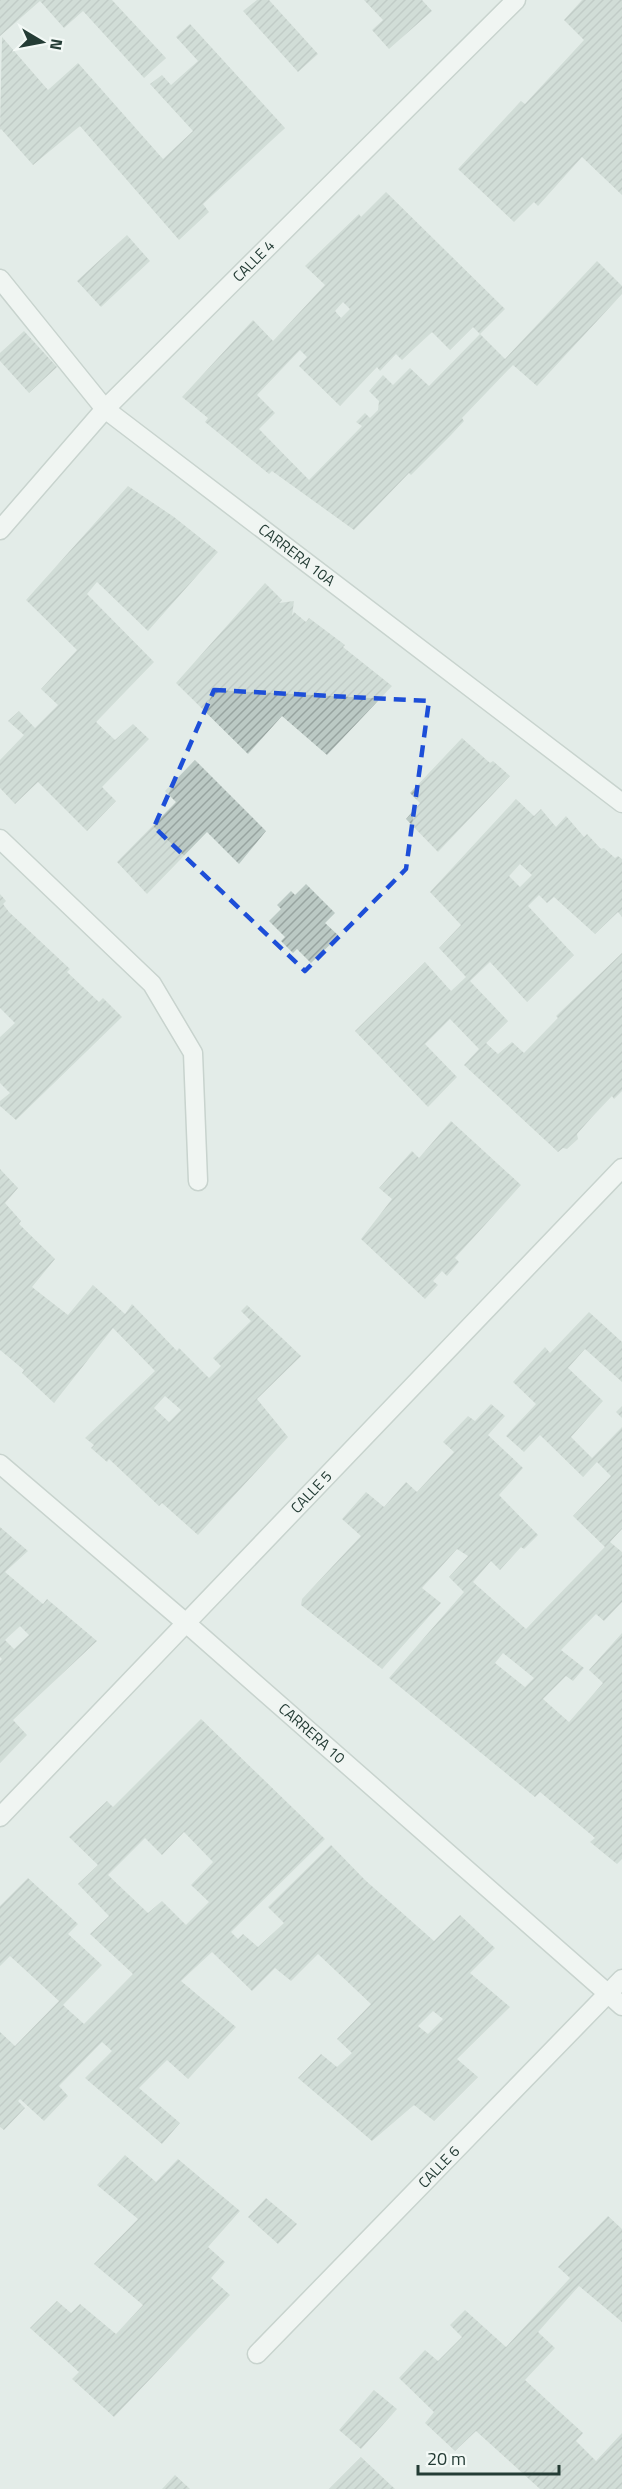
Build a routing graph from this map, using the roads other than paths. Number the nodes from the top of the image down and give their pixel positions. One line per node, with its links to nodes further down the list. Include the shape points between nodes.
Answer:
1 (516, 0): 3 (street, CALLE 4)
2 (0, 279): 3 (street, CARRERA 10A)
3 (105, 409): 4 (street, CALLE 4); 5 (street, CARRERA 10A)
4 (0, 530)
5 (622, 803)
6 (0, 839): 8 (street, via 152,984 193,1053)
7 (622, 1168): 10 (street, CALLE 5)
8 (198, 1181)
9 (0, 1464): 10 (street, CARRERA 10)
10 (186, 1623): 11 (street, CALLE 5); 13 (street, CARRERA 10)
11 (0, 1817)
12 (622, 1979): 13 (street, CALLE 6)
13 (608, 1993): 14 (street, CARRERA 10); 15 (street, CALLE 6)
14 (622, 2006)
15 (257, 2354)

